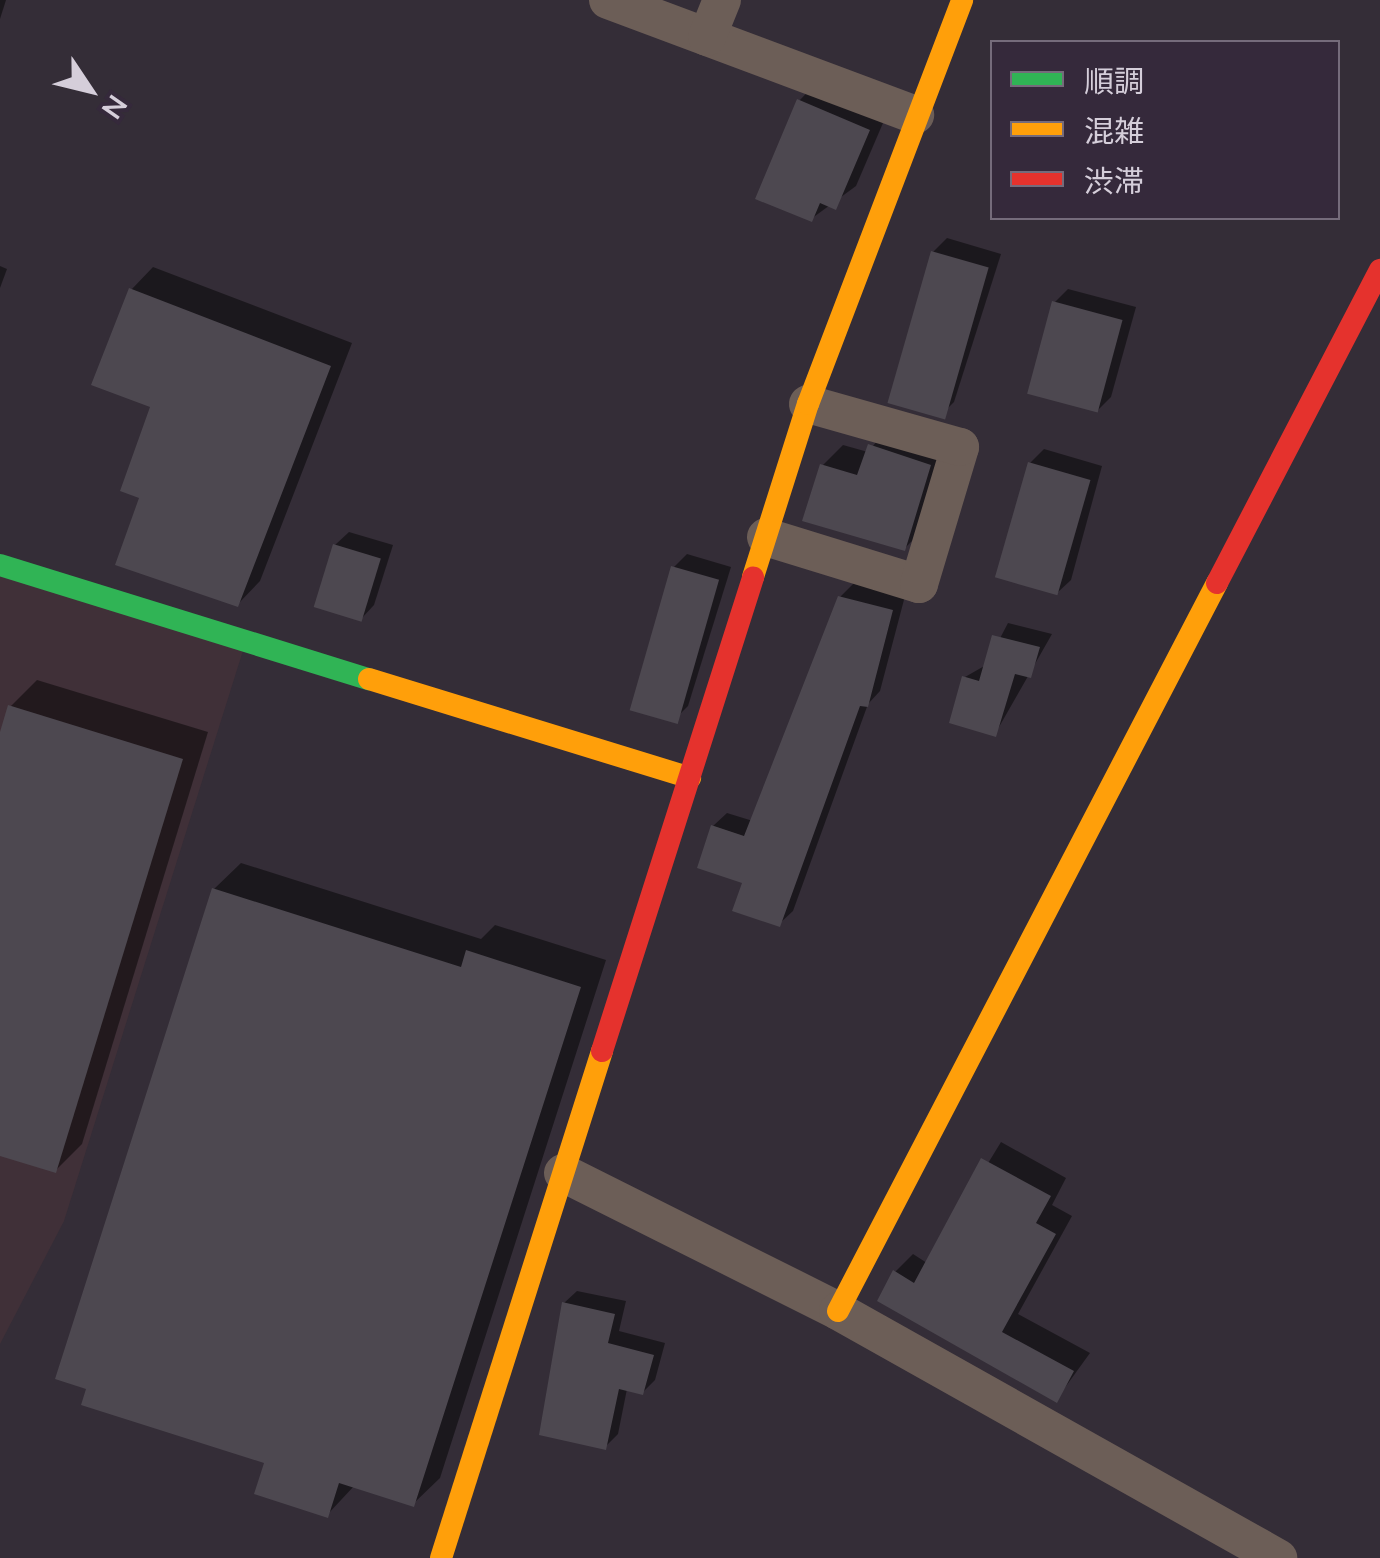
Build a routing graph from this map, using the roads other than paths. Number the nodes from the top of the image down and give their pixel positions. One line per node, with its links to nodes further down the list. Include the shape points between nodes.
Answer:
1 (608, 0): 4 (street)
2 (722, 0): 4 (street)
3 (962, 0): 5 (street)
4 (707, 37): 5 (street)
5 (915, 116): 7 (street)
6 (1380, 270): 12 (street)
7 (808, 404): 8 (street); 8 (street, via 960,446 919,584)
8 (766, 536): 10 (street)
9 (0, 565): 10 (street)
10 (690, 778): 11 (street)
11 (563, 1173): 12 (street); 13 (street)
12 (838, 1311): 14 (street)
13 (442, 1558)
14 (1278, 1558)

